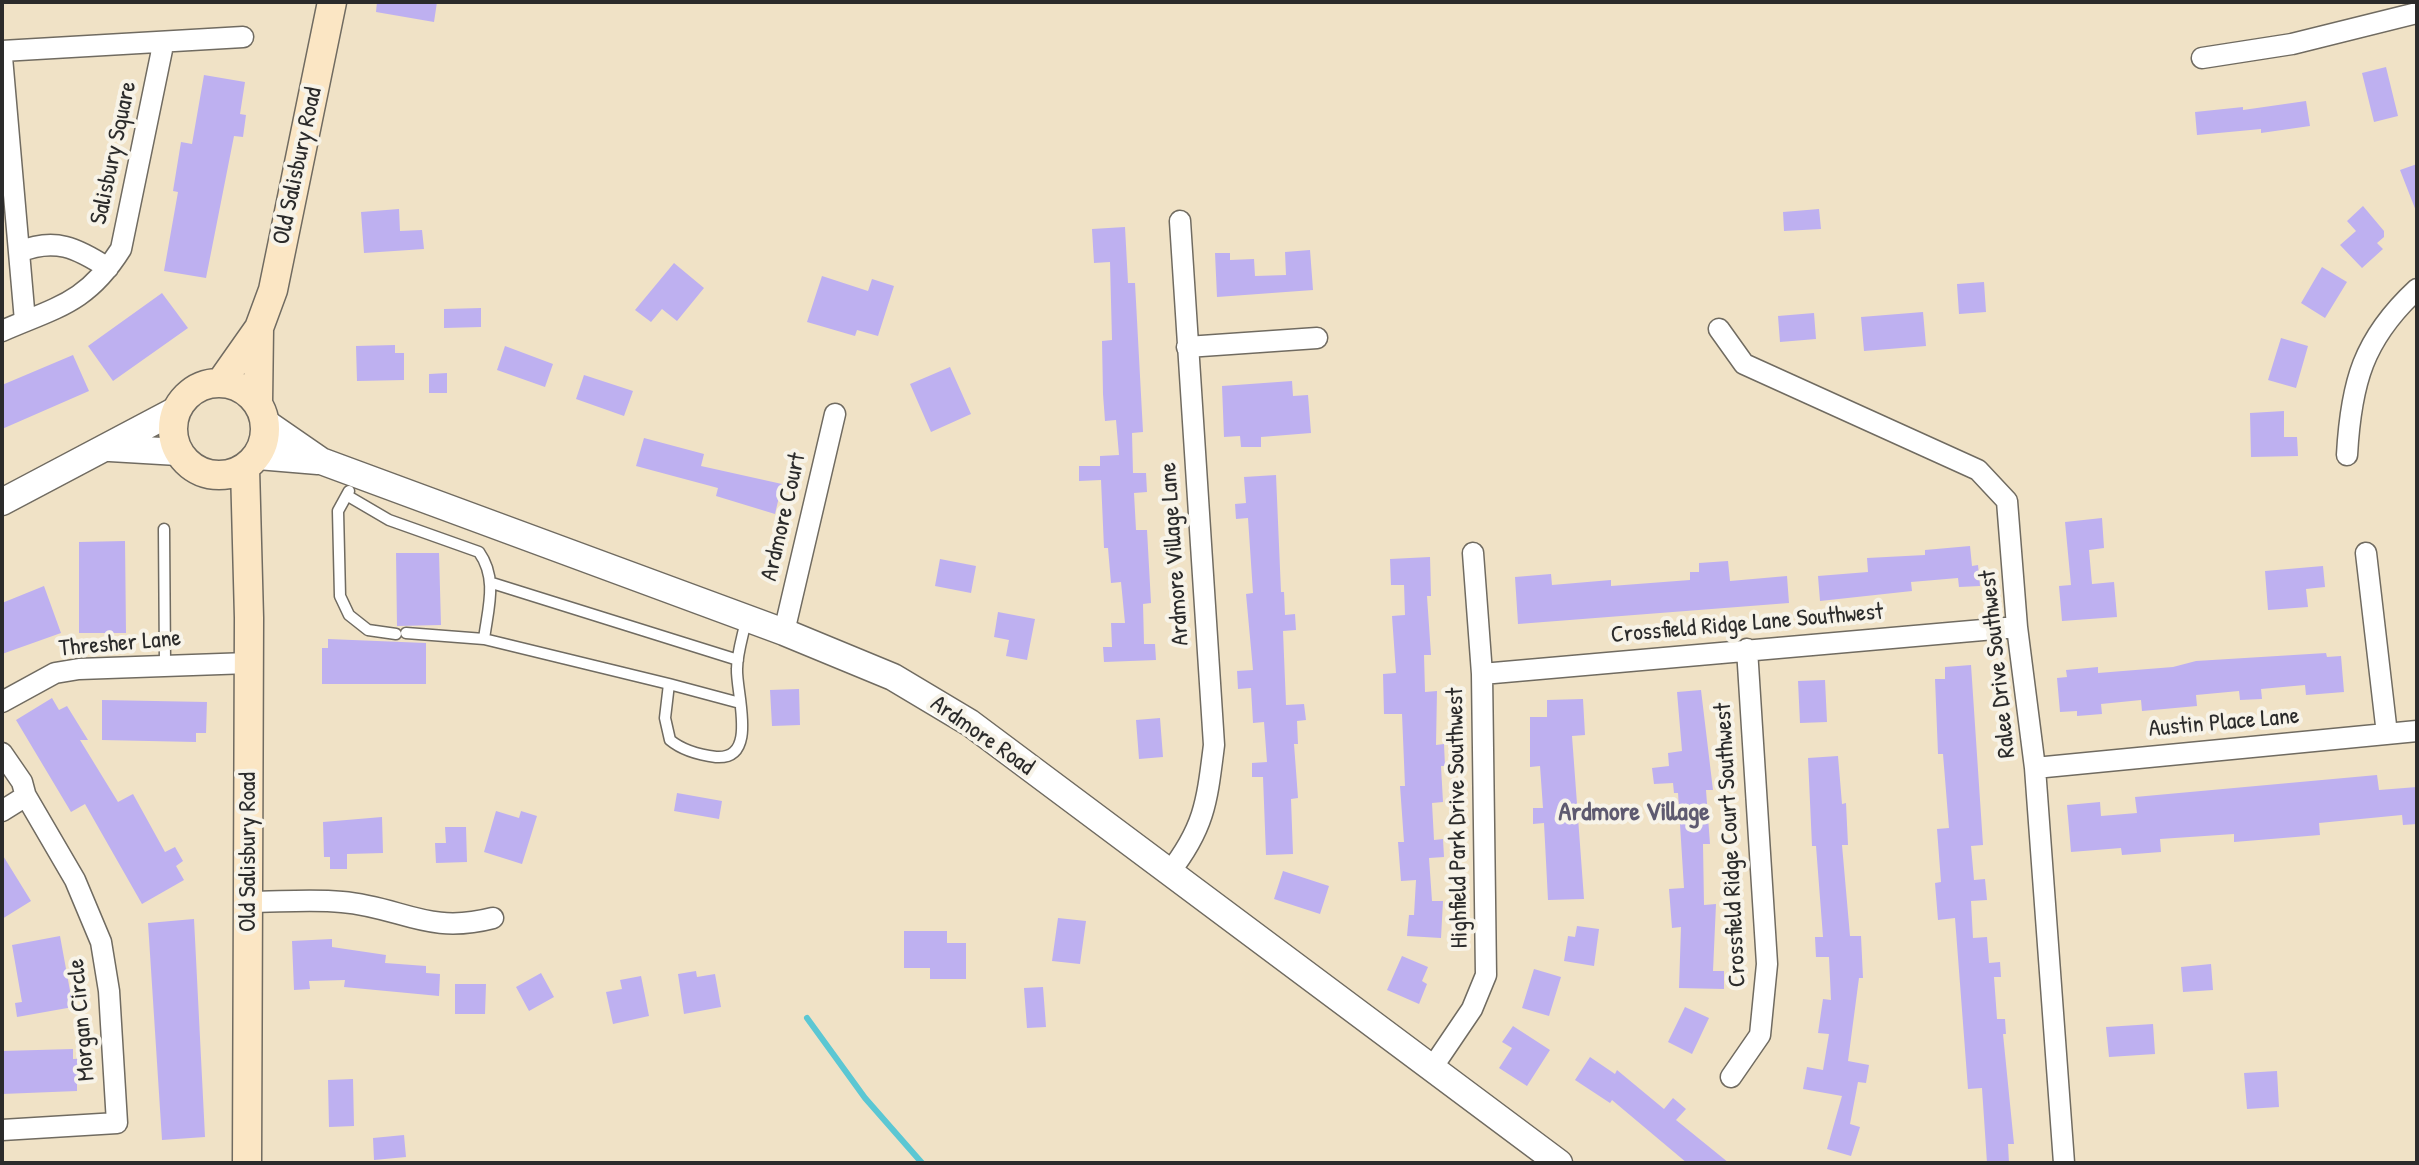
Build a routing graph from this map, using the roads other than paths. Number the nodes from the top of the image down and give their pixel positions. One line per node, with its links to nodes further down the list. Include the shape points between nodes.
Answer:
1 (332, 2): 12 (main road, Old Salisbury Road, via 273,290)
2 (2417, 13): 6 (street, via 2292,44)
3 (243, 37): 4 (street, Salisbury Square)
4 (163, 45): 5 (street, Salisbury Square); 9 (street, Salisbury Square, via 121,249)
5 (2, 54): 8 (street, Salisbury Square)
6 (2202, 58)
7 (1180, 221): 16 (street, Ardmore Village Lane)
8 (19, 252): 9 (street, Salisbury Square, via 64,244); 11 (street, Salisbury Square)
9 (108, 268): 11 (street, Salisbury Square, via 71,303)
10 (2417, 289): 23 (street, via 2384,324 2361,364 2350,404)
11 (25, 321): 14 (street, Salisbury Square)
12 (259, 328): 17 (main road, Old Salisbury Road); 19 (main road, Old Salisbury Road)
13 (1719, 329): 35 (street, Ralee Drive Southwest, via 1744,364 1978,470 1996,488 2007,501 2010,518)
14 (2, 331)
15 (1317, 338): 16 (street)
16 (1187, 347): 52 (street, Ardmore Village Lane, via 1214,745 1202,820)
17 (221, 382): 18 (main road, Old Salisbury Road, via 195,389); 19 (main road, via 248,392)
18 (176, 410): 21 (street); 22 (main road, via 173,438)
19 (262, 413): 24 (street, Ardmore Road); 25 (main road, Old Salisbury Road, via 266,435)
20 (835, 414): 36 (street, Ardmore Court)
21 (110, 448): 22 (street); 28 (street)
22 (178, 452): 26 (main road)
23 (2347, 455)
24 (321, 461): 25 (street, Ardmore Road); 27 (street, Ardmore Road)
25 (251, 462): 26 (main road); 30 (main road, Old Salisbury Road)
26 (215, 476): 30 (main road, Old Salisbury Road)
27 (351, 485): 33 (lane, via 389,520 479,552); 34 (street, Ardmore Road); 37 (lane, via 338,517 338,582 349,615 368,630)
28 (2, 502)
29 (164, 529): 41 (lane)
30 (246, 541): 40 (main road, Old Salisbury Road)
31 (1473, 553): 42 (street, Highfield Park Drive Southwest)
32 (2366, 553): 47 (street)
33 (492, 583): 37 (lane); 39 (lane)
34 (747, 618): 36 (street, Ardmore Road); 39 (lane)
35 (2017, 627): 38 (street, Crossfield Ridge Lane Southwest); 49 (street, Ralee Drive Southwest)
36 (784, 632): 52 (street, Ardmore Road, via 893,677 970,723)
37 (484, 639): 43 (lane)
38 (1747, 649): 42 (street, Crossfield Ridge Lane Southwest); 56 (street, Crossfield Ridge Court Southwest, via 1767,964 1760,1035)
39 (738, 660): 45 (lane)
40 (249, 663): 41 (street, Thresher Lane); 53 (main road, Old Salisbury Road)
41 (165, 664): 44 (street, Thresher Lane, via 55,673)
42 (1482, 674): 55 (street, Highfield Park Drive Southwest, via 1486,975 1472,1009)
43 (669, 684): 45 (lane); 45 (lane, via 665,718 670,740 705,755 728,757 736,752 743,732)
44 (2, 702)
45 (740, 703)
46 (2417, 731): 47 (street, Austin Place Lane)
47 (2387, 734): 49 (street, Austin Place Lane)
48 (2, 753): 50 (street)
49 (2035, 768): 60 (street, Ralee Drive Southwest)
50 (26, 797): 51 (street); 57 (street, Morgan Circle, via 75,880 101,942 117,1123)
51 (2, 811)
52 (1169, 873): 55 (street, Ardmore Road)
53 (249, 902): 54 (street, via 340,902 378,907 411,920 463,926); 58 (main road, Old Salisbury Road)
54 (493, 918)
55 (1432, 1068): 59 (street, Ardmore Road)
56 (1731, 1077)
57 (2, 1130)
58 (247, 1163)
59 (1559, 1163)
60 (2064, 1163)

